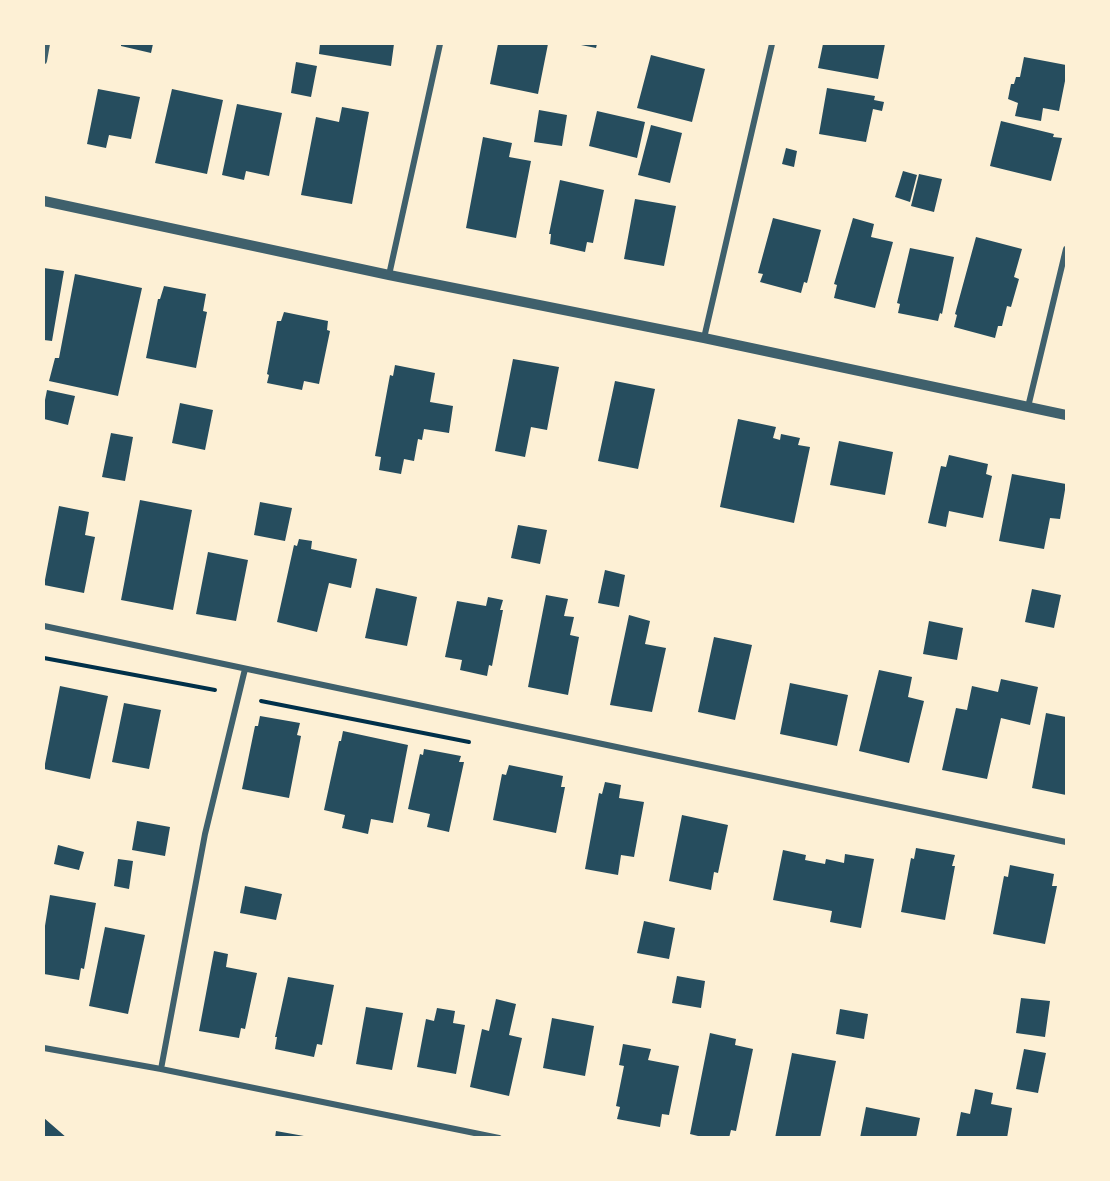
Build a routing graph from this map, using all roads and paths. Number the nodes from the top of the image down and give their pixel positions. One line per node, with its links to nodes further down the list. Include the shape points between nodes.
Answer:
1 (47, 44): 4 (street)
2 (440, 44): 7 (street)
3 (772, 44): 8 (street)
4 (44, 61)
5 (44, 201): 7 (street)
6 (1066, 249): 9 (street)
7 (389, 275): 8 (street)
8 (704, 338): 9 (street)
9 (1028, 407): 10 (street)
10 (1066, 415)
11 (44, 626): 13 (street)
12 (44, 658): 14 (path)
13 (245, 669): 15 (street); 17 (street, via 205,834)
14 (215, 690)
15 (1066, 842)
16 (44, 1048): 17 (street)
17 (161, 1069): 18 (street)
18 (499, 1137)

